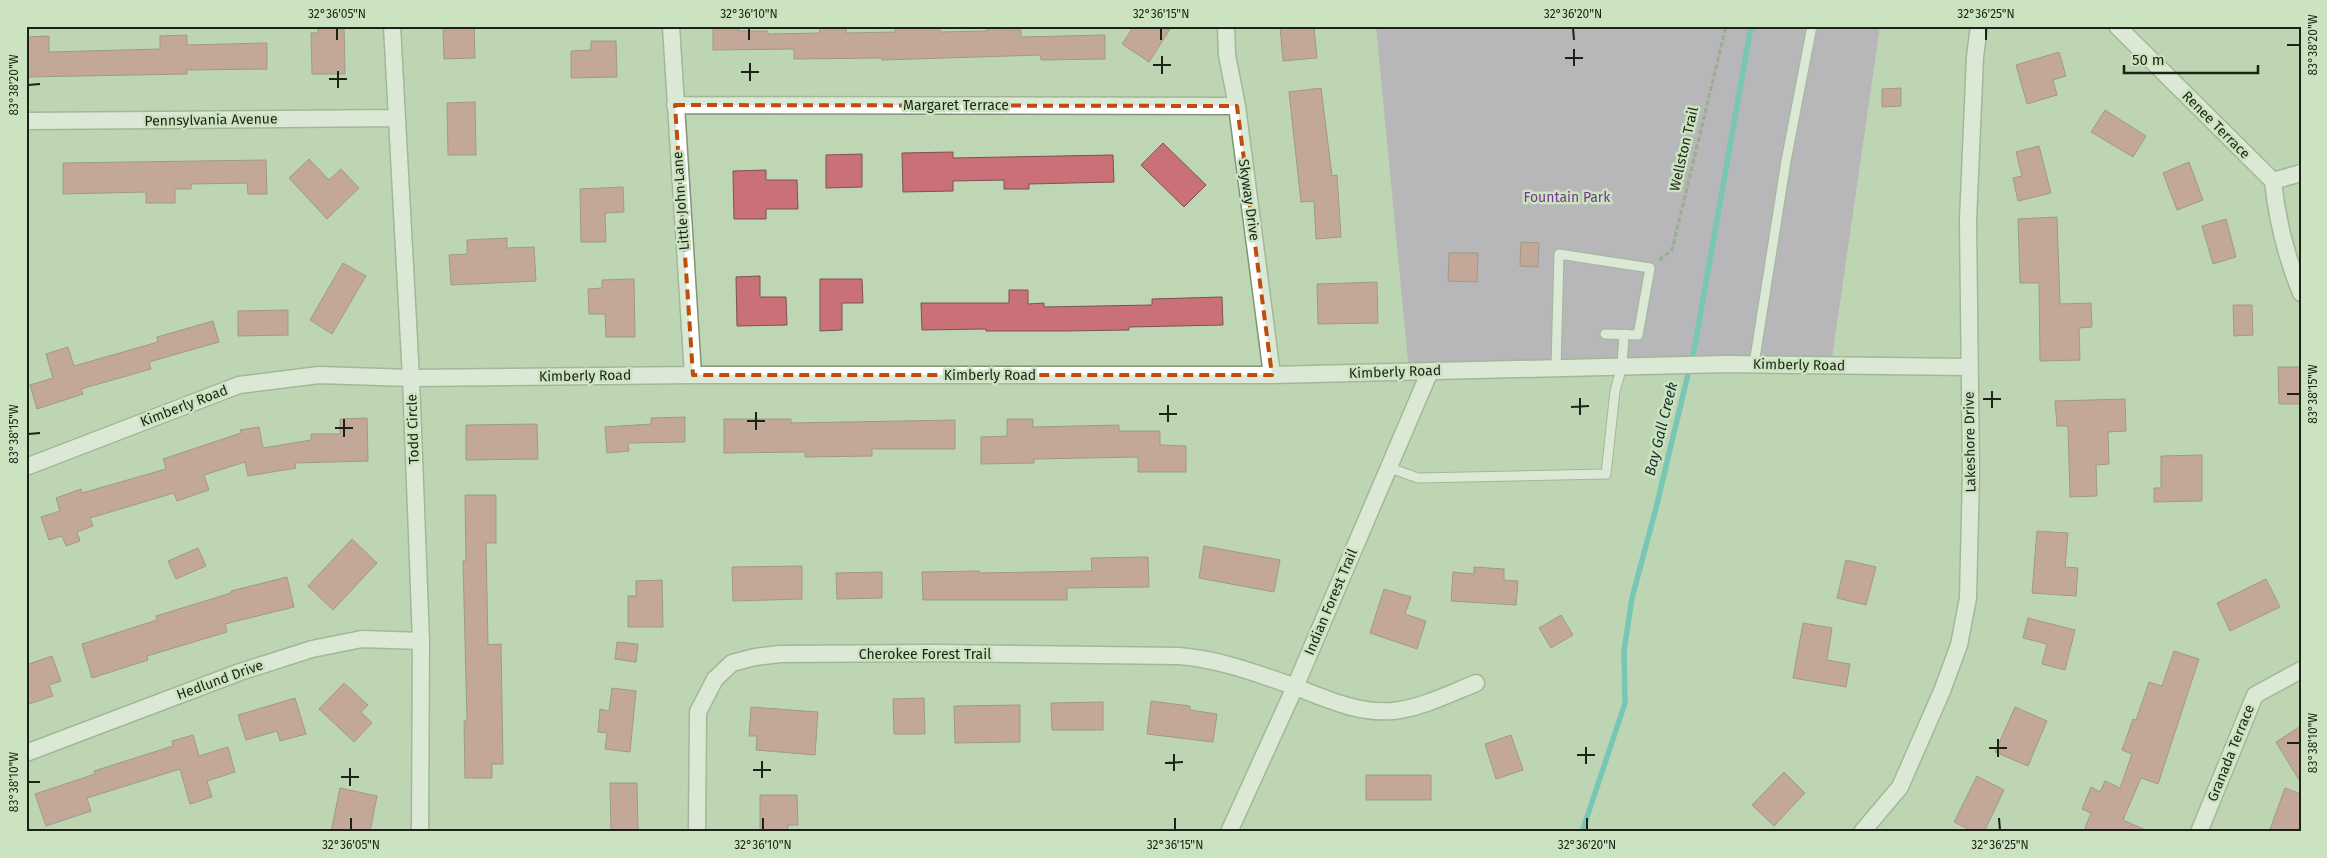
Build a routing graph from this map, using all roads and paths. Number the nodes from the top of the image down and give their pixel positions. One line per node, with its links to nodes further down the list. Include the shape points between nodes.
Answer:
1 (392, 26): 10 (street, Todd Circle)
2 (671, 26): 8 (street, Little John Lane)
3 (1226, 26): 9 (street, Skyway Drive, via 1227,55)
4 (1726, 26): 14 (path, Wellston Trail, via 1672,250)
5 (1812, 26): 18 (lane, via 1786,160)
6 (1979, 26): 20 (street, Lakeshore Drive, via 1968,220)
7 (2117, 26): 13 (street, Renee Terrace)
8 (675, 105): 9 (street, Margaret Terrace); 23 (street, Little John Lane)
9 (1237, 106): 24 (street, Skyway Drive)
10 (397, 118): 11 (street, Pennsylvania Avenue); 25 (street, Todd Circle)
11 (26, 121)
12 (2301, 173): 13 (street)
13 (2273, 181): 15 (street, via 2277,220 2288,263)
14 (1650, 268): 17 (lane, via 1638,335); 21 (lane, via 1558,254)
15 (2301, 293)
16 (1605, 334): 17 (lane)
17 (1624, 334): 19 (lane)
18 (1754, 364): 19 (street, Kimberly Road); 20 (street, Kimberly Road)
19 (1622, 366): 21 (street, Kimberly Road); 27 (lane, via 1615,391 1606,474 1418,478)
20 (1968, 366): 36 (street, Lakeshore Drive, via 1971,474 1968,588 1959,645 1900,787)
21 (1556, 367): 22 (street, Kimberly Road)
22 (1430, 371): 24 (street, Kimberly Road); 27 (street, Indian Forest Trail)
23 (692, 375): 24 (street, Kimberly Road); 25 (street, Kimberly Road)
24 (1272, 375)
25 (411, 378): 26 (street, Kimberly Road, via 319,375 239,385); 28 (street, Todd Circle)
26 (26, 467)
27 (1390, 468): 31 (street, Indian Forest Trail)
28 (421, 640): 32 (street, Hedlund Drive, via 362,639 312,649 240,672); 33 (street, Todd Circle)
29 (2301, 670): 37 (street, Granada Terrace, via 2255,695)
30 (1476, 683): 31 (street, Cherokee Forest Trail, via 1429,702 1393,711 1354,708)
31 (1294, 687): 34 (street, Cherokee Forest Trail, via 1249,671 1200,658 1178,656 934,653 755,656 732,664 715,679 698,712); 35 (street, Indian Forest Trail)
32 (26, 753)
33 (420, 832)
34 (697, 832)
35 (1229, 832)
36 (1862, 832)
37 (2199, 832)

